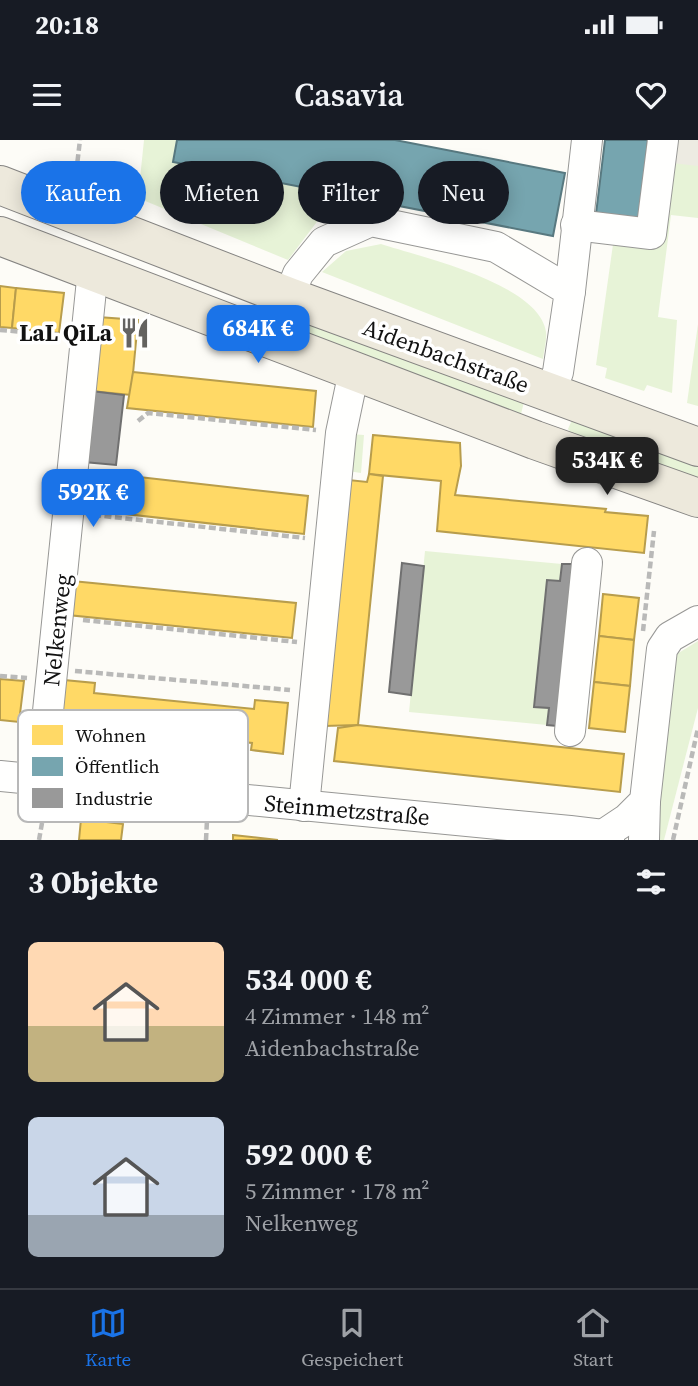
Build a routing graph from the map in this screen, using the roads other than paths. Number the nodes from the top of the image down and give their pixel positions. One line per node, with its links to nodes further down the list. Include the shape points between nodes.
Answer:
1 (587, 140): 4 (street)
2 (663, 140): 4 (street, via 651,234)
3 (0, 185): 8 (main road, Aidenbachstraße)
4 (576, 225): 7 (street)
5 (0, 236): 6 (main road, Aidenbachstraße)
6 (93, 270): 9 (main road, Aidenbachstraße); 17 (street, Nelkenweg)
7 (570, 290): 8 (street, via 496,247 371,221 324,242 298,274); 11 (street, via 558,372)
8 (289, 297): 9 (main road); 11 (main road, Aidenbachstraße)
9 (272, 339): 10 (main road, Aidenbachstraße)
10 (354, 371): 12 (main road, Aidenbachstraße); 23 (street, via 341,433)
11 (550, 395): 12 (main road); 13 (main road, Aidenbachstraße)
12 (536, 440): 14 (main road, Aidenbachstraße)
13 (698, 447)
14 (698, 498)
15 (587, 563): 18 (street)
16 (698, 621): 22 (street, via 670,637 662,649)
17 (51, 710)
18 (570, 731)
19 (0, 776): 20 (street, Steinmetzstraße)
20 (18, 778)
21 (248, 801): 23 (street, Steinmetzstraße)
22 (645, 801): 24 (street); 25 (street)
23 (304, 806): 24 (street, Steinmetzstraße)
24 (606, 838)
25 (644, 840)

